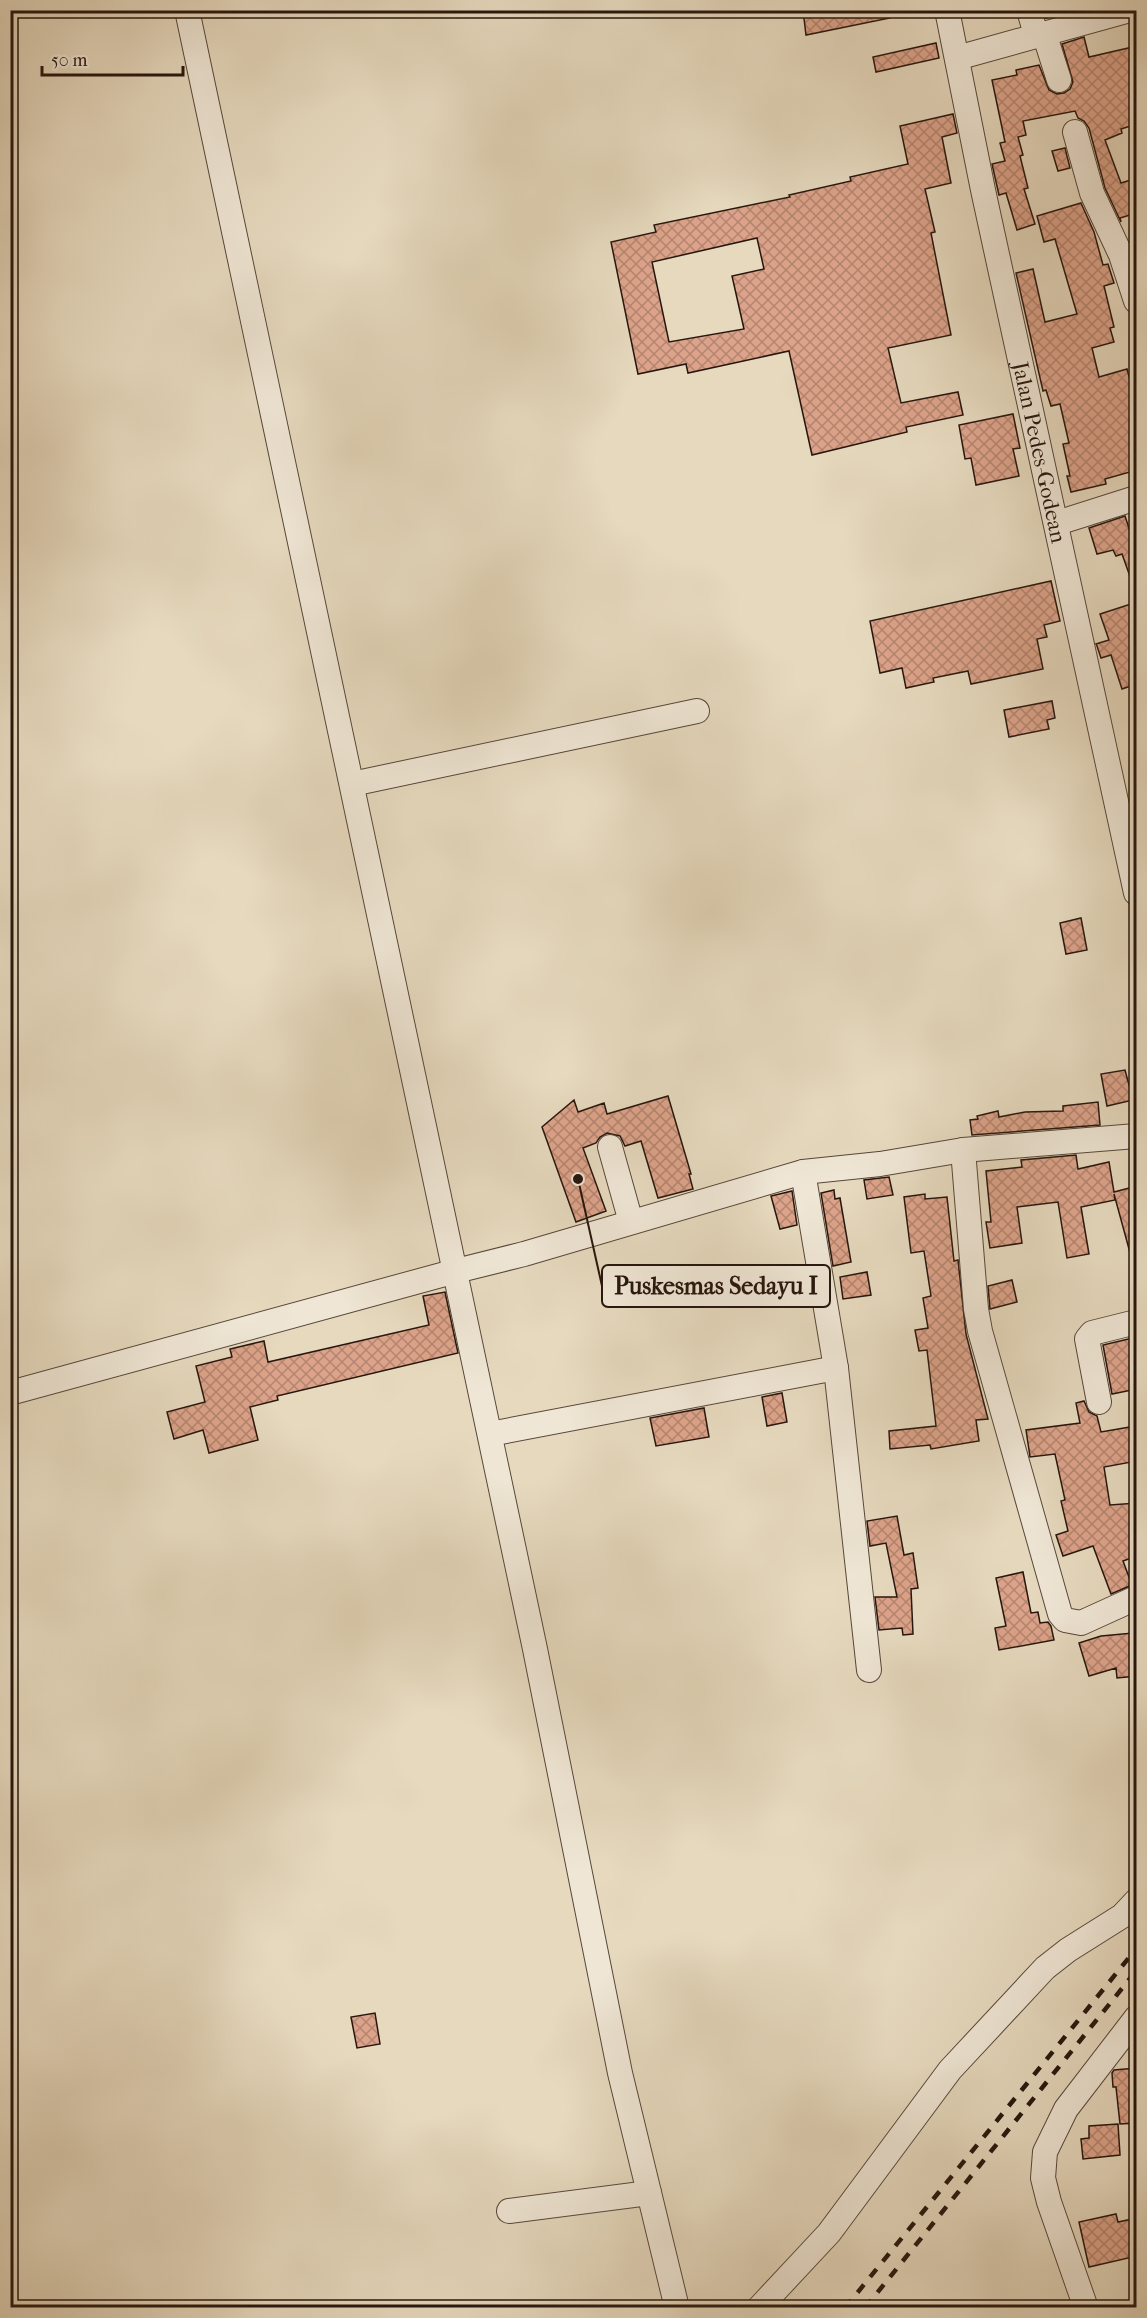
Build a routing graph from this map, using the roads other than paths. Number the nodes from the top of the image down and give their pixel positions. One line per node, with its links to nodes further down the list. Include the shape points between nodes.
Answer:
1 (187, 10): 13 (street)
2 (946, 10): 6 (street, Jalan Pedes-Godean)
3 (1029, 10): 5 (street)
4 (1131, 10): 5 (street)
5 (1040, 34): 6 (street); 7 (street)
6 (957, 58): 11 (street, Jalan Pedes-Godean)
7 (1059, 80)
8 (1075, 132): 9 (street, via 1092,193)
9 (1137, 301)
10 (1137, 498): 11 (street)
11 (1057, 523): 14 (street, Jalan Pedes-Godean)
12 (697, 711): 13 (street)
13 (352, 784): 20 (street)
14 (1137, 893)
15 (1137, 1136): 17 (street)
16 (610, 1147): 19 (street)
17 (963, 1150): 18 (street); 26 (street, via 980,1331 1060,1614 1065,1620 1081,1623)
18 (803, 1172): 19 (street); 22 (street)
19 (631, 1222): 20 (street)
20 (456, 1270): 23 (street); 25 (street)
21 (1137, 1322): 24 (street, via 1092,1333 1087,1339)
22 (836, 1368): 25 (street); 27 (street)
23 (10, 1393)
24 (1099, 1402)
25 (490, 1434): 30 (street, via 620,2073)
26 (1137, 1598)
27 (869, 1670)
28 (1137, 1901): 33 (street, via 1122,1916 1045,1968 950,2070 829,2232)
29 (1137, 2018): 34 (street, via 1066,2109 1045,2152 1043,2178 1049,2202)
30 (649, 2193): 31 (street); 32 (street)
31 (509, 2211)
32 (677, 2307)
33 (759, 2307)
34 (1086, 2307)

